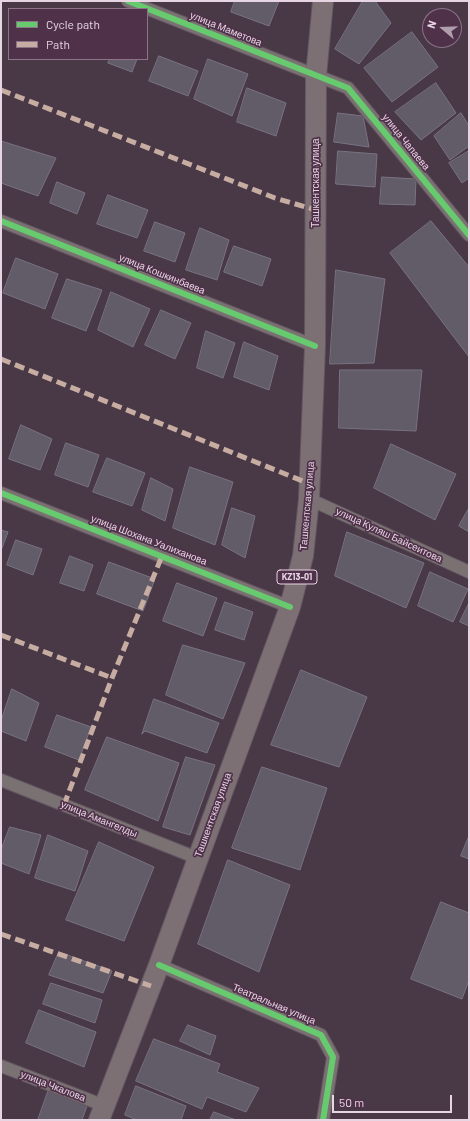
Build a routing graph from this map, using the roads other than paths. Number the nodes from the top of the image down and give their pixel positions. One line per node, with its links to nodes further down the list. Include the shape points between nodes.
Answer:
1 (128, 1): 3 (street, улица Маметова)
2 (323, 1): 5 (main road, Ташкентская улица / KZ13-01)
3 (146, 8)
4 (148, 9): 5 (street, улица Маметова)
5 (316, 76): 7 (street, улица Чапаева, via 348,88); 8 (main road, Ташкентская улица / KZ13-01)
6 (1, 222): 8 (street, улица Кошкинбаева)
7 (469, 235)
8 (315, 346): 10 (main road, Ташкентская улица / KZ13-01)
9 (1, 493): 12 (street, улица Шохана Уалиханова)
10 (309, 499): 11 (street, улица Куляш Байсеитова); 12 (main road, Ташкентская улица / KZ13-01, via 303,556)
11 (469, 572)
12 (290, 607): 14 (main road, Ташкентская улица / KZ13-01)
13 (1, 780): 14 (street, улица Амангелды)
14 (197, 858): 15 (main road, Ташкентская улица / KZ13-01)
15 (159, 965): 17 (main road, Ташкентская улица / KZ13-01); 18 (street, Театральная улица, via 321,1035 333,1058)
16 (1, 1066): 17 (street, улица Чкалова)
17 (102, 1113)
18 (323, 1120)

